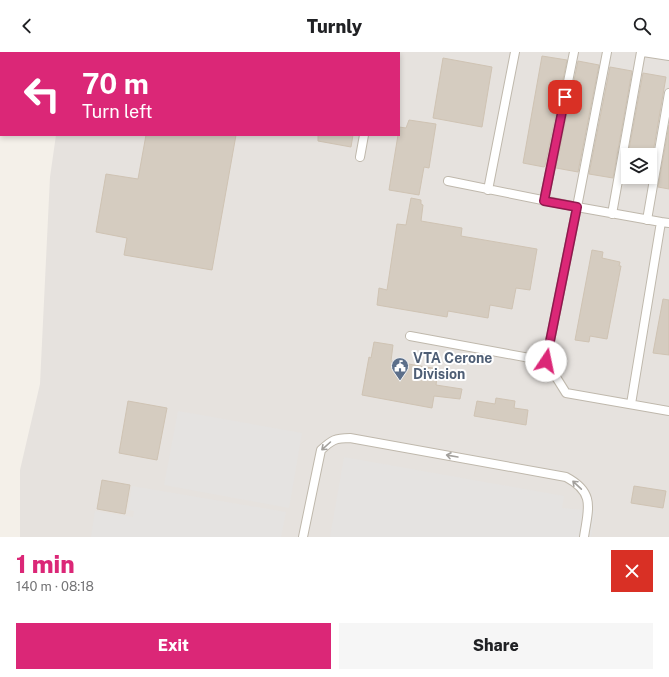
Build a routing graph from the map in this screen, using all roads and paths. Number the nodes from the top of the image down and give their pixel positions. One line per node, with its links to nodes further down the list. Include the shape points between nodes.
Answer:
1 (514, 52): 11 (lane)
2 (574, 52): 12 (lane)
3 (606, 52): 13 (lane)
4 (642, 52): 5 (lane); 14 (lane)
5 (653, 53): 6 (lane)
6 (669, 56)
7 (669, 93): 15 (lane)
8 (364, 136): 9 (lane)
9 (360, 157)
10 (448, 181): 11 (lane)
11 (488, 190): 12 (lane)
12 (544, 201): 13 (lane)
13 (577, 207): 14 (lane); 18 (lane)
14 (612, 214): 15 (lane)
15 (647, 220): 16 (lane)
16 (665, 223): 19 (lane)
17 (410, 336): 18 (lane)
18 (546, 361): 19 (lane, via 566,393)
19 (631, 404): 20 (lane)
20 (669, 411)
21 (303, 537): 22 (lane, one-way to 21, via 589,502 585,492 576,482 566,477 350,438 338,438 321,450)
22 (584, 537)

